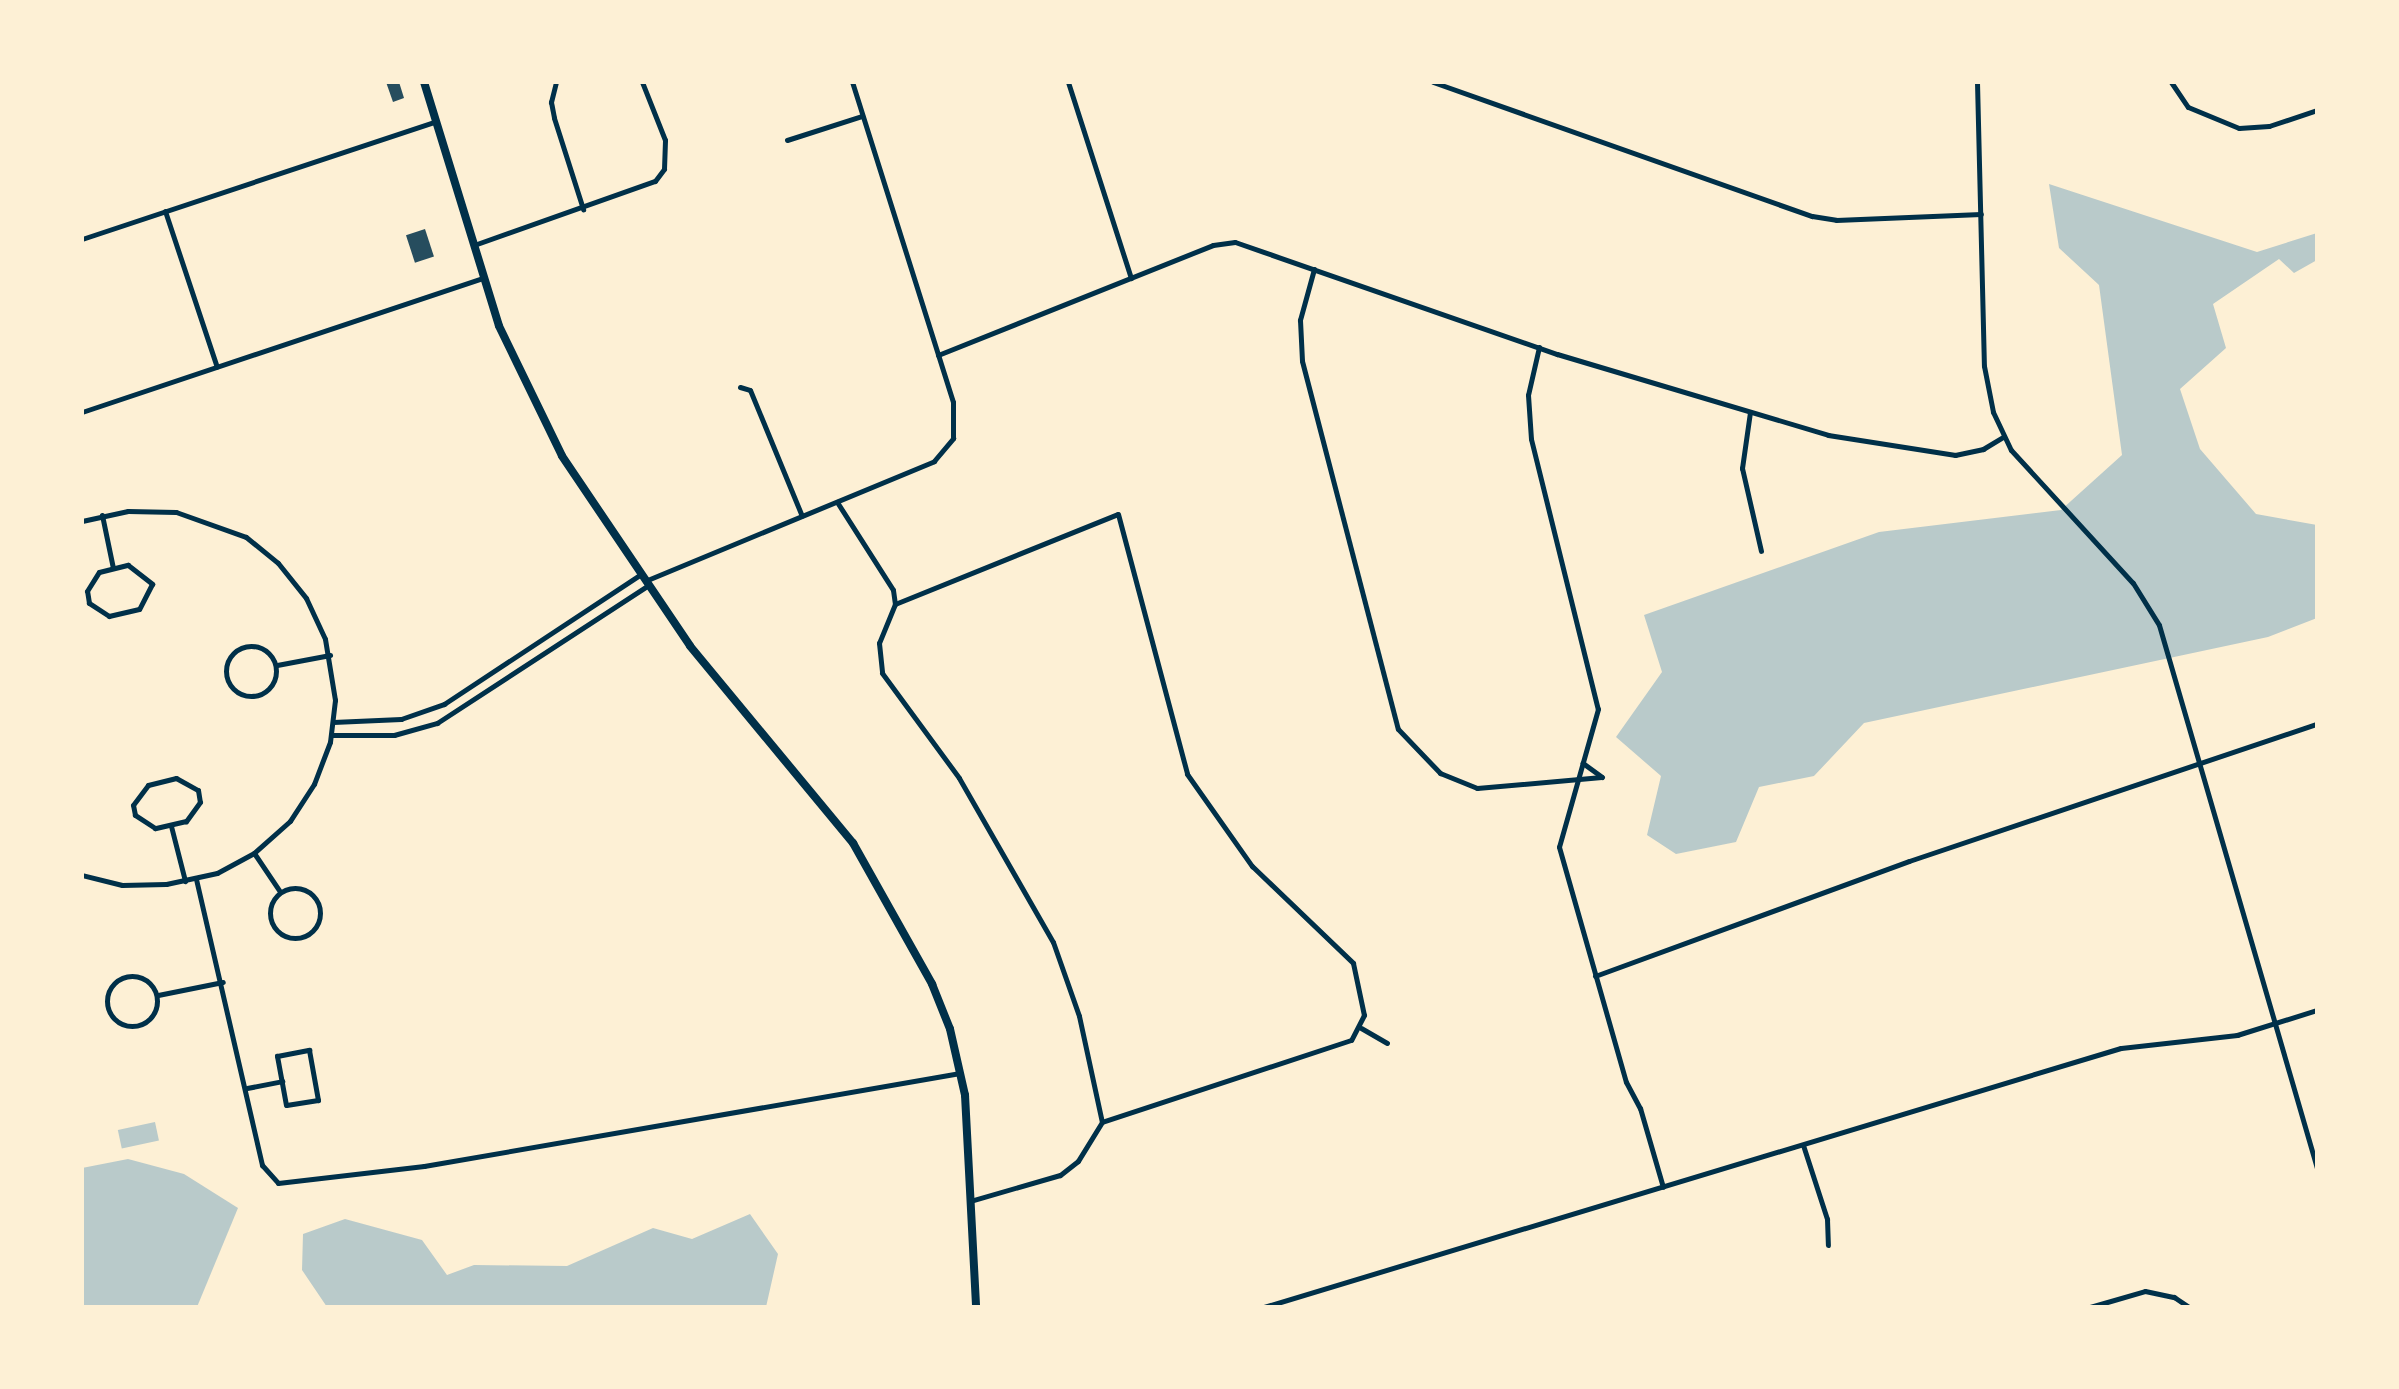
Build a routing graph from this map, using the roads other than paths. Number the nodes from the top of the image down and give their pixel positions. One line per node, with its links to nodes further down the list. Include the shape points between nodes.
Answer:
1 (424, 82): 11 (main road)
2 (556, 82): 13 (street, via 554,118)
3 (642, 82): 13 (street, via 665,140 664,169 649,186)
4 (852, 82): 10 (street)
5 (1068, 82): 20 (street)
6 (1433, 82): 15 (street, via 1812,216 1836,220)
7 (1977, 82): 15 (street)
8 (2171, 82): 9 (street, via 2188,107 2239,128 2269,126)
9 (2317, 110)
10 (862, 116): 12 (street); 22 (street)
11 (436, 121): 14 (street); 17 (main road)
12 (787, 140)
13 (583, 209): 17 (street)
14 (165, 211): 16 (street); 23 (street)
15 (1981, 214): 27 (street, via 1984,366)
16 (82, 239)
17 (473, 245): 19 (main road)
18 (1314, 269): 20 (street, via 1235,242 1213,245); 21 (street); 43 (street, via 1300,320 1302,361 1398,729 1425,761 1465,786)
19 (484, 278): 23 (street); 34 (main road, via 531,399)
20 (1131, 278): 22 (street)
21 (1539, 347): 26 (street); 41 (street, via 1528,395 1530,430 1598,709)
22 (938, 355): 28 (street, via 955,416 950,445 934,461)
23 (217, 367): 25 (street)
24 (740, 387): 30 (street, via 750,390)
25 (82, 412)
26 (1750, 412): 27 (street, via 1828,435 1955,455 1983,449); 32 (street, via 1742,468)
27 (2003, 437): 42 (street, via 2149,605)
28 (837, 502): 30 (street); 35 (street, via 885,576)
29 (102, 515): 31 (street); 33 (street); 36 (street, via 176,512 246,537 300,589)
30 (802, 516): 34 (street)
31 (82, 521)
32 (1761, 551)
33 (113, 568): 33 (street, via 128,565 150,578 152,590 139,609 109,616 89,603 87,591 99,572)
34 (644, 581): 38 (street, via 444,704 379,723); 40 (street, via 437,723 394,735); 57 (main road, via 690,646 853,843 932,984)
35 (895, 604): 55 (street, via 1118,514 1185,770 1252,866 1353,963 1364,1015); 60 (street, via 879,643 882,673 959,778 1053,942 1079,1016)
36 (330, 655): 37 (street); 38 (street)
37 (277, 665): 37 (street, via 264,696 251,698 227,684 225,671 240,646 249,644)
38 (333, 722): 40 (street)
39 (2317, 724): 42 (street)
40 (332, 735): 45 (street, via 307,796 290,821)
41 (1583, 763): 43 (street); 43 (street, via 1602,777)
42 (2199, 763): 50 (street); 54 (street)
43 (1578, 779): 50 (street, via 1559,847)
44 (171, 826): 44 (street, via 186,821 200,802 198,790 176,778 148,785 133,805 135,815 155,828); 48 (street)
45 (254, 853): 47 (street); 49 (street)
46 (82, 875): 48 (street, via 142,886)
47 (196, 879): 48 (street); 51 (street)
48 (185, 881)
49 (279, 890): 49 (street, via 317,897 309,937 272,929)
50 (1595, 976): 63 (street)
51 (223, 982): 52 (street); 59 (street)
52 (158, 995): 52 (street, via 143,1025 136,1027 106,1008 124,975 153,987)
53 (2317, 1010): 54 (street)
54 (2275, 1023): 61 (street, via 2237,1035 2121,1048); 62 (street)
55 (1361, 1028): 56 (street); 60 (street, via 1344,1044)
56 (1387, 1043)
57 (960, 1073): 59 (street, via 424,1166 292,1183 278,1183 262,1165); 64 (main road)
58 (282, 1081): 58 (street, via 277,1056 309,1050 318,1100 286,1105); 59 (street)
59 (247, 1088)
60 (1102, 1122): 64 (street, via 1078,1161 1060,1175)
61 (1803, 1145): 63 (street); 65 (street, via 1827,1219)
62 (2317, 1168)
63 (1663, 1187): 67 (street)
64 (970, 1201): 66 (main road)
65 (1828, 1245)
66 (976, 1307)
67 (1264, 1307)
68 (2090, 1307): 69 (street, via 2145,1291 2174,1297)
69 (2189, 1307)

